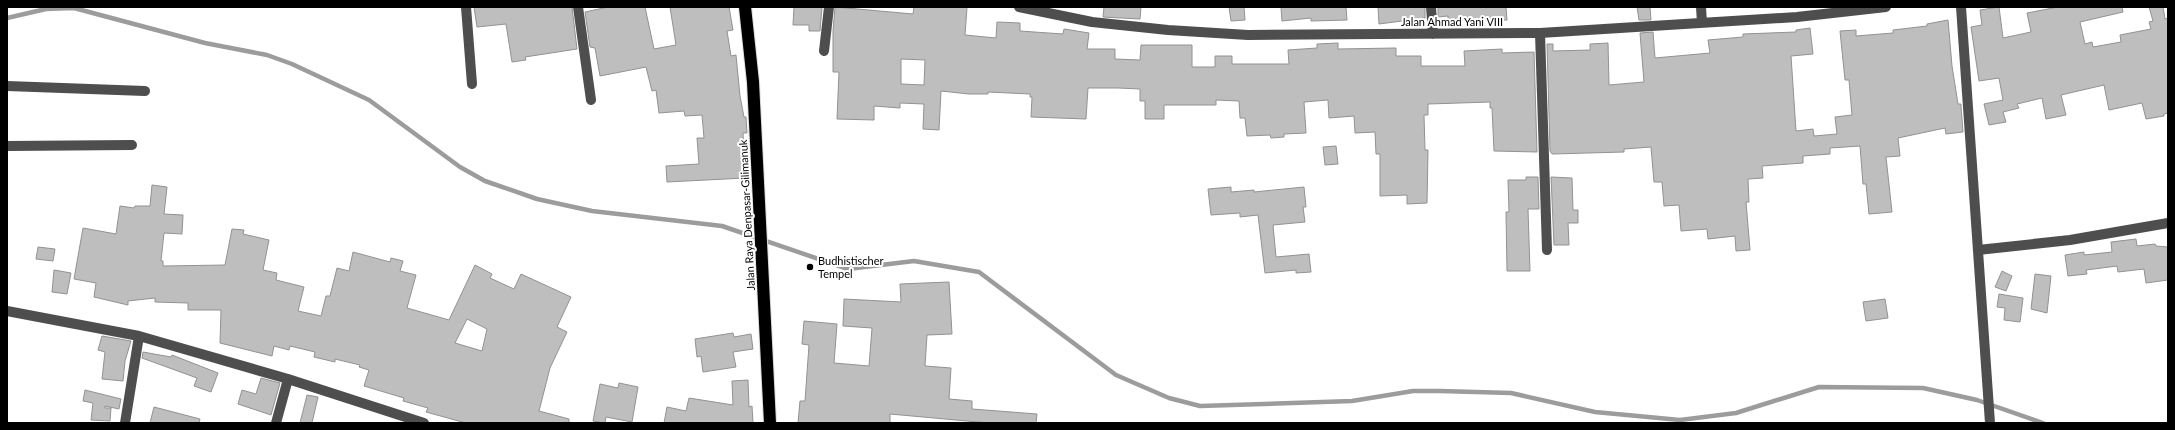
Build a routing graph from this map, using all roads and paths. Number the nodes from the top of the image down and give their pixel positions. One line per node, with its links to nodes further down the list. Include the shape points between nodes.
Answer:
1 (466, 7): 14 (street)
2 (578, 7): 17 (street)
3 (744, 7): 29 (highway, Jalan Raya Denpasar-Gilimanuk, via 753,82)
4 (829, 7): 13 (street)
5 (1019, 7): 12 (street, Jalan Ahmad Yani VIII, via 1092,22 1168,30 1248,35)
6 (1431, 7): 12 (street)
7 (1701, 7): 10 (street)
8 (1886, 7): 10 (street, Jalan Ahmad Yani VIII, via 1797,17)
9 (1961, 7): 22 (street)
10 (1702, 23): 11 (street, Jalan Ahmad Yani VIII)
11 (1540, 33): 12 (street, Jalan Ahmad Yani VIII); 21 (street)
12 (1433, 34)
13 (824, 51)
14 (472, 84)
15 (7, 86): 16 (street)
16 (145, 91)
17 (591, 100)
18 (132, 145): 19 (street)
19 (7, 146)
20 (2168, 224): 22 (street, via 2070,240)
21 (1547, 250)
22 (1978, 250): 30 (street)
23 (7, 311): 24 (street)
24 (139, 336): 25 (street); 26 (street)
25 (288, 379): 27 (street); 28 (street)
26 (125, 423)
27 (276, 423)
28 (424, 423)
29 (770, 423)
30 (1990, 423)

